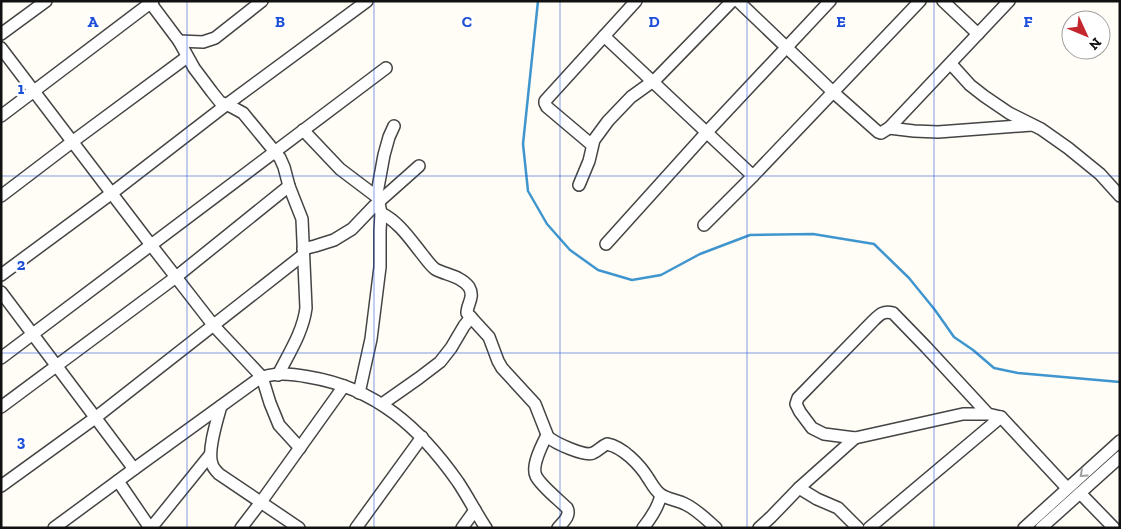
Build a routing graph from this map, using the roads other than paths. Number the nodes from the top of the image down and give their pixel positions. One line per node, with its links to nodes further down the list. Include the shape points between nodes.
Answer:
1 (46, 1): 12 (street)
2 (262, 1): 15 (street, via 215,38 203,42)
3 (367, 1): 24 (street)
4 (636, 1): 14 (street)
5 (732, 1): 21 (street)
6 (738, 1): 16 (street)
7 (830, 1): 16 (street)
8 (920, 1): 23 (street)
9 (943, 1): 13 (street)
10 (1009, 1): 13 (street)
11 (151, 2): 15 (street); 22 (street)
12 (1, 34)
13 (978, 34): 19 (street)
14 (604, 36): 21 (street); 32 (street, via 545,103)
15 (179, 41): 18 (street)
16 (786, 47): 23 (street); 30 (street)
17 (1, 48): 22 (street)
18 (187, 56): 24 (street, via 212,92); 31 (street)
19 (951, 64): 26 (street, via 974,89); 28 (street)
20 (386, 68): 29 (street)
21 (653, 82): 30 (street); 32 (street, via 636,93 608,120)
22 (34, 92): 25 (street); 31 (street)
23 (833, 92): 28 (street, via 879,133); 35 (street)
24 (226, 105): 33 (street, via 242,113); 38 (street)
25 (1, 116)
26 (1033, 125): 28 (street, via 946,132); 40 (street, via 1100,174)
27 (394, 126): 41 (street, via 378,186)
28 (889, 128)
29 (303, 130): 33 (street); 41 (street)
30 (707, 132): 35 (street); 43 (street)
31 (72, 142): 38 (street); 39 (street)
32 (592, 145): 36 (street, via 590,162)
33 (275, 152): 37 (street, via 283,162); 44 (street)
34 (418, 166): 41 (street)
35 (753, 176): 42 (street)
36 (580, 185)
37 (290, 186): 45 (street, via 302,219); 47 (street)
38 (112, 193): 44 (street); 46 (street)
39 (1, 196)
40 (1120, 196)
41 (379, 204): 45 (street, via 369,210 355,227 334,240); 49 (street, via 431,265 469,287 472,298 467,312); 57 (street, via 377,296)
42 (704, 225)
43 (606, 244)
44 (151, 245): 47 (street); 51 (street)
45 (303, 252): 50 (street); 54 (street, via 305,318)
46 (1, 275)
47 (176, 277): 50 (street); 53 (street)
48 (1, 292): 51 (street)
49 (471, 317): 58 (street, via 440,362); 64 (street, via 489,337 502,368 535,404)
50 (214, 326): 55 (street); 63 (street)
51 (33, 335): 52 (street); 53 (street)
52 (1, 358)
53 (57, 367): 60 (street); 63 (street)
54 (278, 375): 55 (street); 56 (street, via 299,375)
55 (262, 377): 59 (street); 68 (street, via 279,425)
56 (344, 386): 57 (street); 68 (street)
57 (359, 393): 58 (street)
58 (382, 404): 65 (street)
59 (221, 406): 69 (street); 71 (street)
60 (1, 408)
61 (988, 414): 62 (street); 66 (street, via 964,414); 66 (street, via 893,313 884,312 798,398 796,404 812,428 824,434)
62 (1001, 417): 75 (street); 92 (street)
63 (95, 418): 71 (street); 73 (street)
64 (547, 435): 77 (street, via 568,448 588,454 607,444 618,448 642,470); 87 (street, via 536,460 535,473 567,508 568,515)
65 (422, 437): 79 (street, via 458,482); 84 (street)
66 (855, 438): 74 (street)
67 (1120, 441): 75 (street, one-way to 75)
68 (300, 448): 78 (street)
69 (210, 456): 78 (street, via 219,474); 81 (street)
70 (1120, 457): 76 (street)
71 (134, 469): 72 (street)
72 (118, 481): 80 (street); 81 (street)
73 (1, 486)
74 (799, 488): 90 (street); 91 (street, via 838,508)
75 (1066, 488): 93 (street)
76 (1080, 493): 94 (street); 95 (street)
77 (661, 495): 88 (street); 89 (street, via 686,504)
78 (261, 502): 82 (street); 83 (street)
79 (475, 510): 85 (street); 86 (street)
80 (54, 528)
81 (151, 528)
82 (241, 528)
83 (299, 528)
84 (356, 528)
85 (462, 528)
86 (486, 528)
87 (558, 528)
88 (643, 528)
89 (716, 528)
90 (760, 528)
91 (858, 528)
92 (869, 528)
93 (1024, 528)
94 (1041, 528)
95 (1114, 528)

